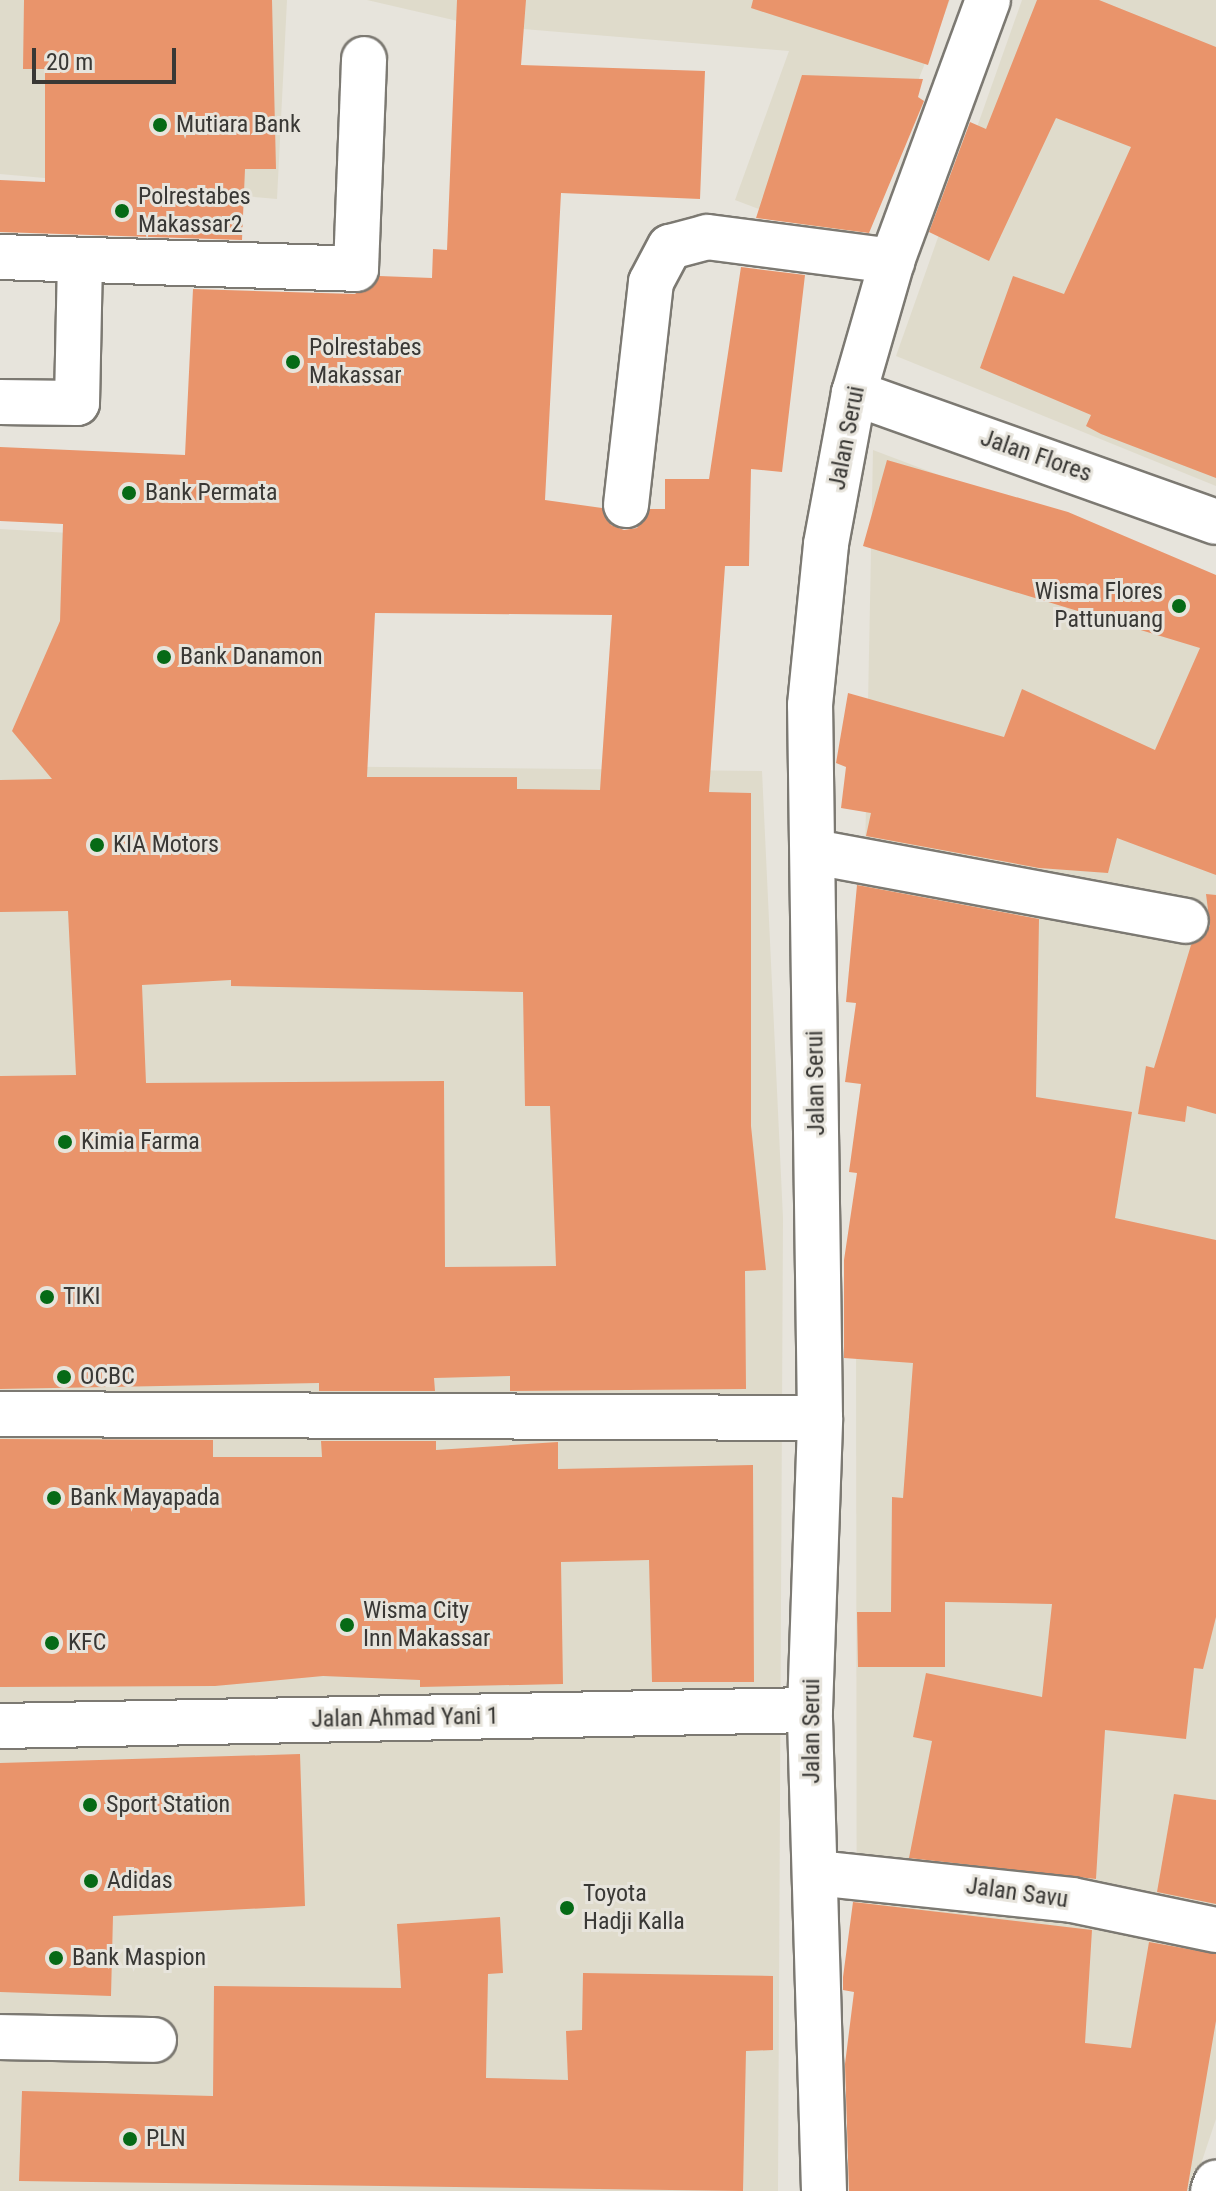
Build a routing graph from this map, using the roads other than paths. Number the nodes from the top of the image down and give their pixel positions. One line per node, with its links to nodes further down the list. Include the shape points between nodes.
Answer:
1 (988, 0): 5 (street, Jalan Serui)
2 (364, 59): 4 (street, via 356,269)
3 (0, 257): 4 (street)
4 (80, 260): 7 (street, via 77,403)
5 (892, 261): 6 (street, Jalan Serui); 8 (street, via 707,237 670,247 651,282)
6 (854, 393): 9 (street, Jalan Flores); 10 (street, Jalan Serui, via 826,544 810,705)
7 (0, 402)
8 (626, 505)
9 (1216, 522)
10 (814, 852): 11 (street); 13 (street, Jalan Serui)
11 (1186, 921)
12 (0, 1414): 13 (street)
13 (820, 1418): 14 (street, Jalan Serui)
14 (810, 1710): 15 (street, Jalan Ahmad Yani 1); 16 (street, Jalan Serui)
15 (0, 1726)
16 (816, 1873): 17 (street, Jalan Savu, via 1057,1897); 21 (street, Jalan Serui)
17 (1216, 1930)
18 (0, 2037): 19 (street)
19 (154, 2040)
20 (1216, 2183): 22 (street)
21 (824, 2191)
22 (1213, 2191)

